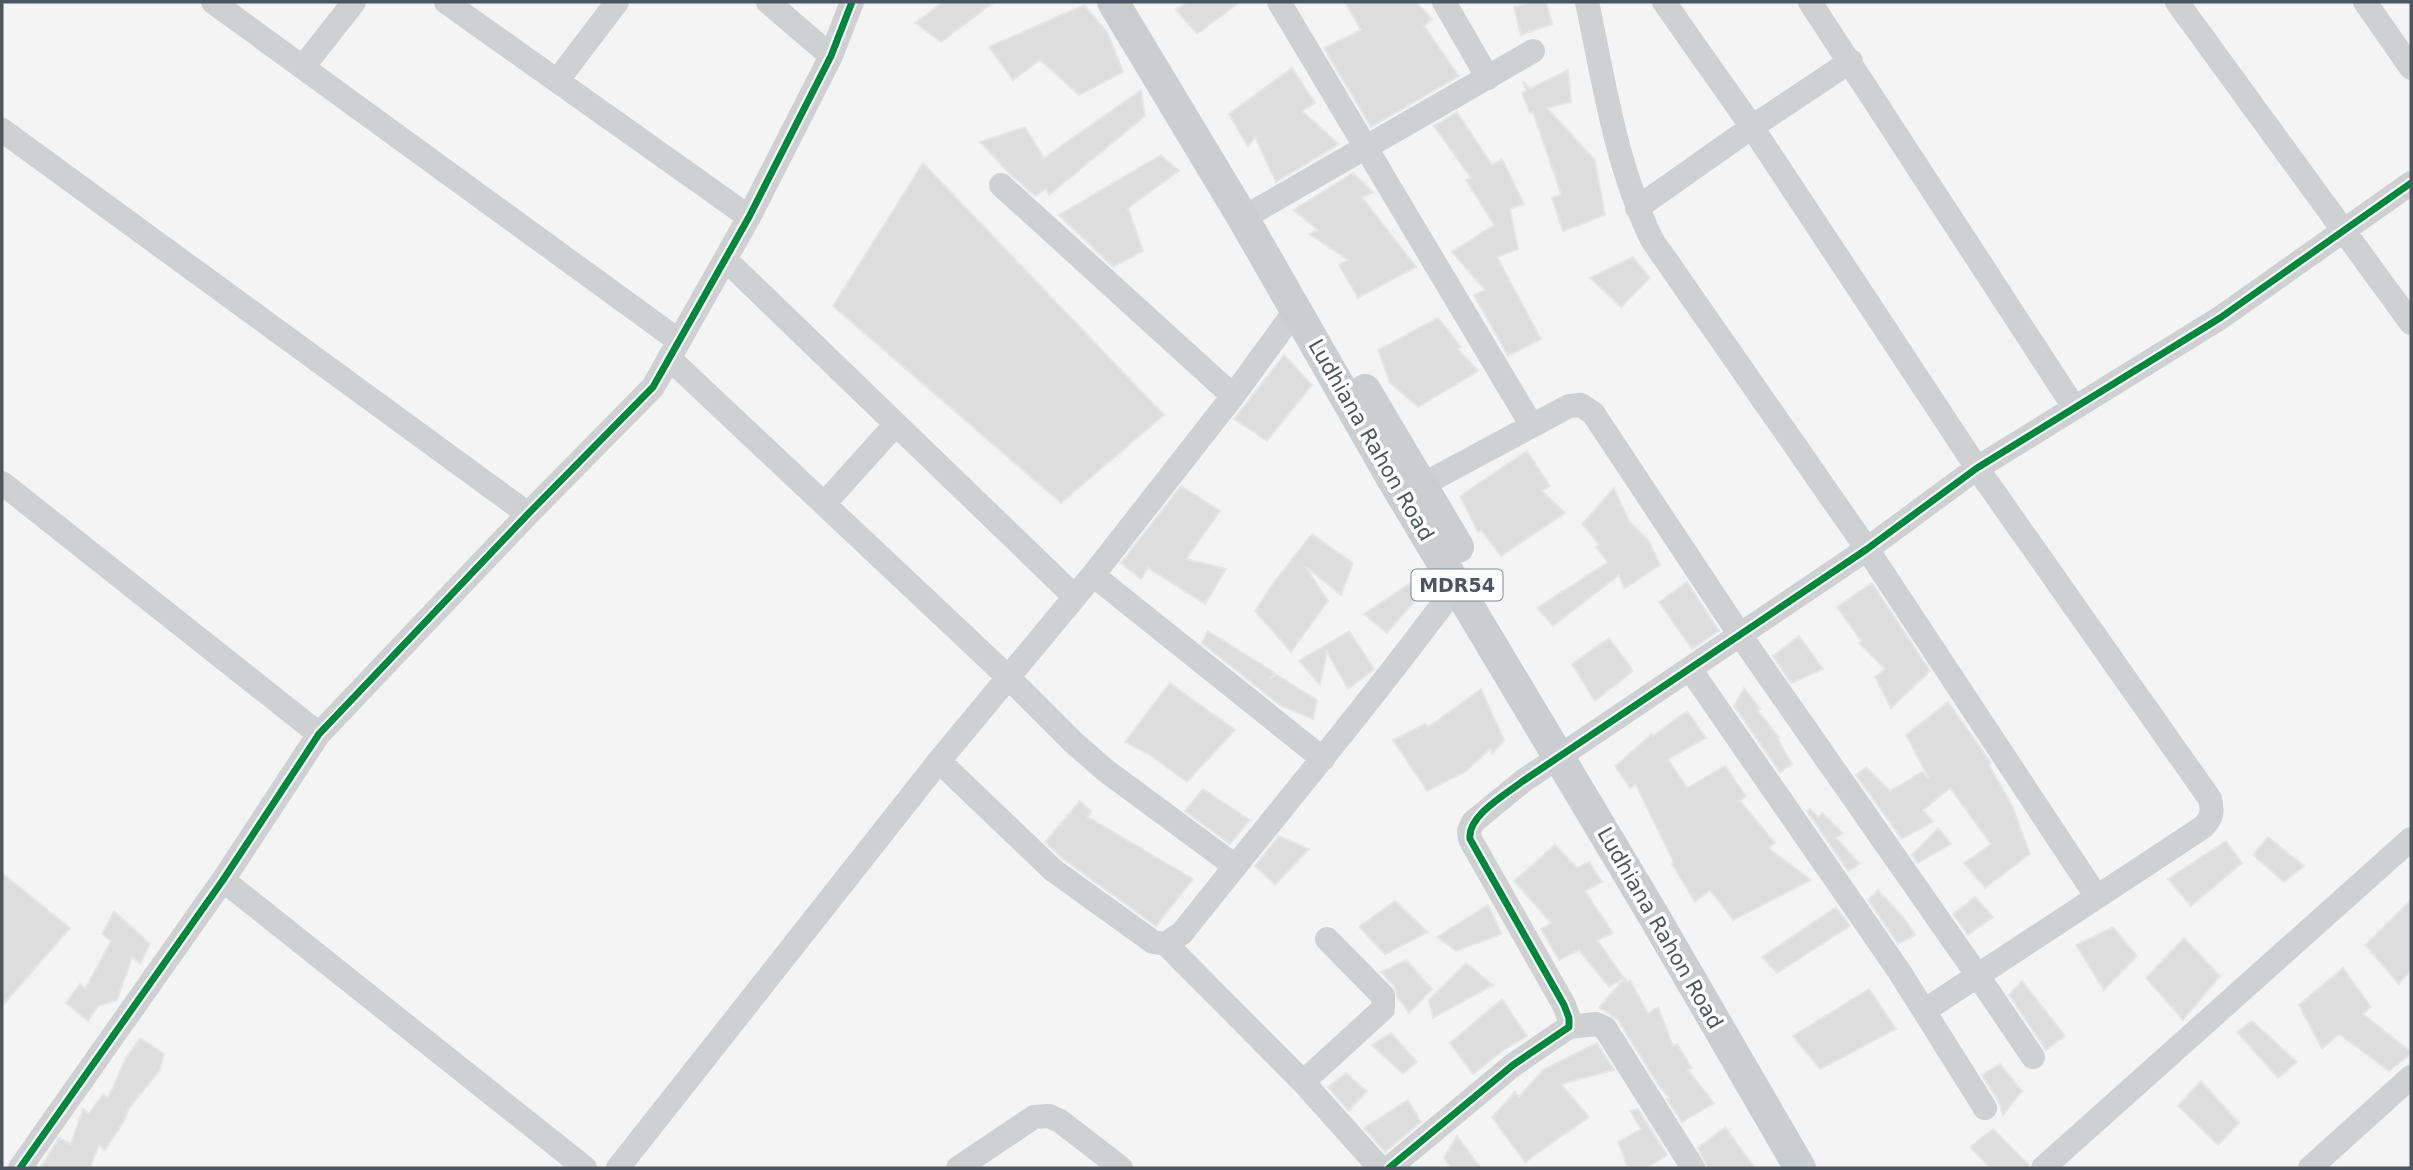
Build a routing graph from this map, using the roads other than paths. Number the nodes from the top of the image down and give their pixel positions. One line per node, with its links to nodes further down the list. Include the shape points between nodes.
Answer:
1 (213, 2): 19 (street)
2 (354, 2): 19 (street)
3 (446, 2): 22 (street)
4 (617, 2): 22 (street)
5 (768, 2): 17 (street)
6 (852, 2): 17 (street)
7 (1113, 2): 29 (main road, Ludhiana Rahon Road / MDR54)
8 (1138, 2): 29 (main road, Ludhiana Rahon Road / MDR54)
9 (1279, 2): 25 (street)
10 (1444, 2): 21 (street)
11 (1587, 2): 28 (street, via 1624,171)
12 (1664, 2): 23 (street)
13 (1810, 2): 18 (street)
14 (2177, 2): 31 (street)
15 (2365, 2): 20 (street)
16 (1533, 51): 21 (street)
17 (831, 56): 30 (street)
18 (1851, 61): 23 (street); 37 (street)
19 (303, 67): 35 (street)
20 (2411, 68)
21 (1488, 78): 25 (street)
22 (557, 81): 30 (street)
23 (1752, 127): 28 (street); 40 (street)
24 (2, 130): 44 (street)
25 (1364, 148): 29 (street); 39 (street)
26 (2411, 183): 31 (street)
27 (1001, 185): 36 (street)
28 (1637, 208): 45 (street, via 1652,240)
29 (1252, 213): 33 (main road, Ludhiana Rahon Road / MDR54); 42 (main road, Ludhiana Rahon Road / MDR54)
30 (749, 217): 32 (street)
31 (2346, 230): 34 (street); 37 (street, via 2220,318)
32 (726, 260): 35 (street); 38 (street)
33 (1295, 311): 36 (street); 47 (main road, Ludhiana Rahon Road / MDR54)
34 (2411, 323)
35 (674, 349): 43 (street); 44 (street, via 653,387)
36 (1233, 396): 46 (street)
37 (2074, 407): 40 (street)
38 (896, 424): 43 (street); 48 (street)
39 (1532, 426): 42 (street); 49 (street, via 1569,406 1581,405 1593,413)
40 (1977, 468): 45 (street); 59 (street, via 2210,799 2211,819 2203,827)
41 (2, 483): 52 (street)
42 (1422, 485): 53 (main road, Ludhiana Rahon Road / MDR54)
43 (824, 504): 51 (street)
44 (528, 513): 52 (street)
45 (1867, 549): 49 (street); 59 (street)
46 (1093, 575): 48 (street); 54 (street)
47 (1457, 585): 53 (main road, Ludhiana Rahon Road / MDR54); 54 (street)
48 (1074, 596): 51 (street)
49 (1740, 635): 50 (street); 62 (street)
50 (1690, 668): 53 (street); 63 (street)
51 (1009, 678): 55 (street); 57 (street, via 1105,769)
52 (319, 734): 58 (street)
53 (1567, 752): 64 (street, via 1487,808 1469,831 1564,1006); 77 (main road, Ludhiana Rahon Road / MDR54, via 1652,913); 78 (main road, Ludhiana Rahon Road / MDR54, via 1669,903)
54 (1323, 759): 57 (street)
55 (939, 761): 61 (street, via 1053,870 1153,942); 71 (street)
56 (2411, 839): 79 (street)
57 (1235, 866): 61 (street, via 1182,933)
58 (223, 880): 69 (street); 70 (street)
59 (2097, 897): 62 (street)
60 (1327, 939): 67 (street, via 1385,1003)
61 (1166, 944): 67 (street)
62 (1978, 976): 63 (street); 65 (street)
63 (1924, 1011): 68 (street)
64 (1569, 1027): 75 (street, via 1513,1065); 76 (street, via 1596,1024 1605,1028)
65 (2033, 1058)
66 (2411, 1077): 80 (street)
67 (1303, 1082): 74 (street)
68 (1985, 1108)
69 (20, 1168)
70 (586, 1168)
71 (618, 1168)
72 (959, 1168): 73 (street, via 1034,1117 1049,1116)
73 (1121, 1168)
74 (1380, 1168)
75 (1389, 1168)
76 (1693, 1168)
77 (1800, 1168)
78 (1822, 1168)
79 (2043, 1168)
80 (2310, 1168)

